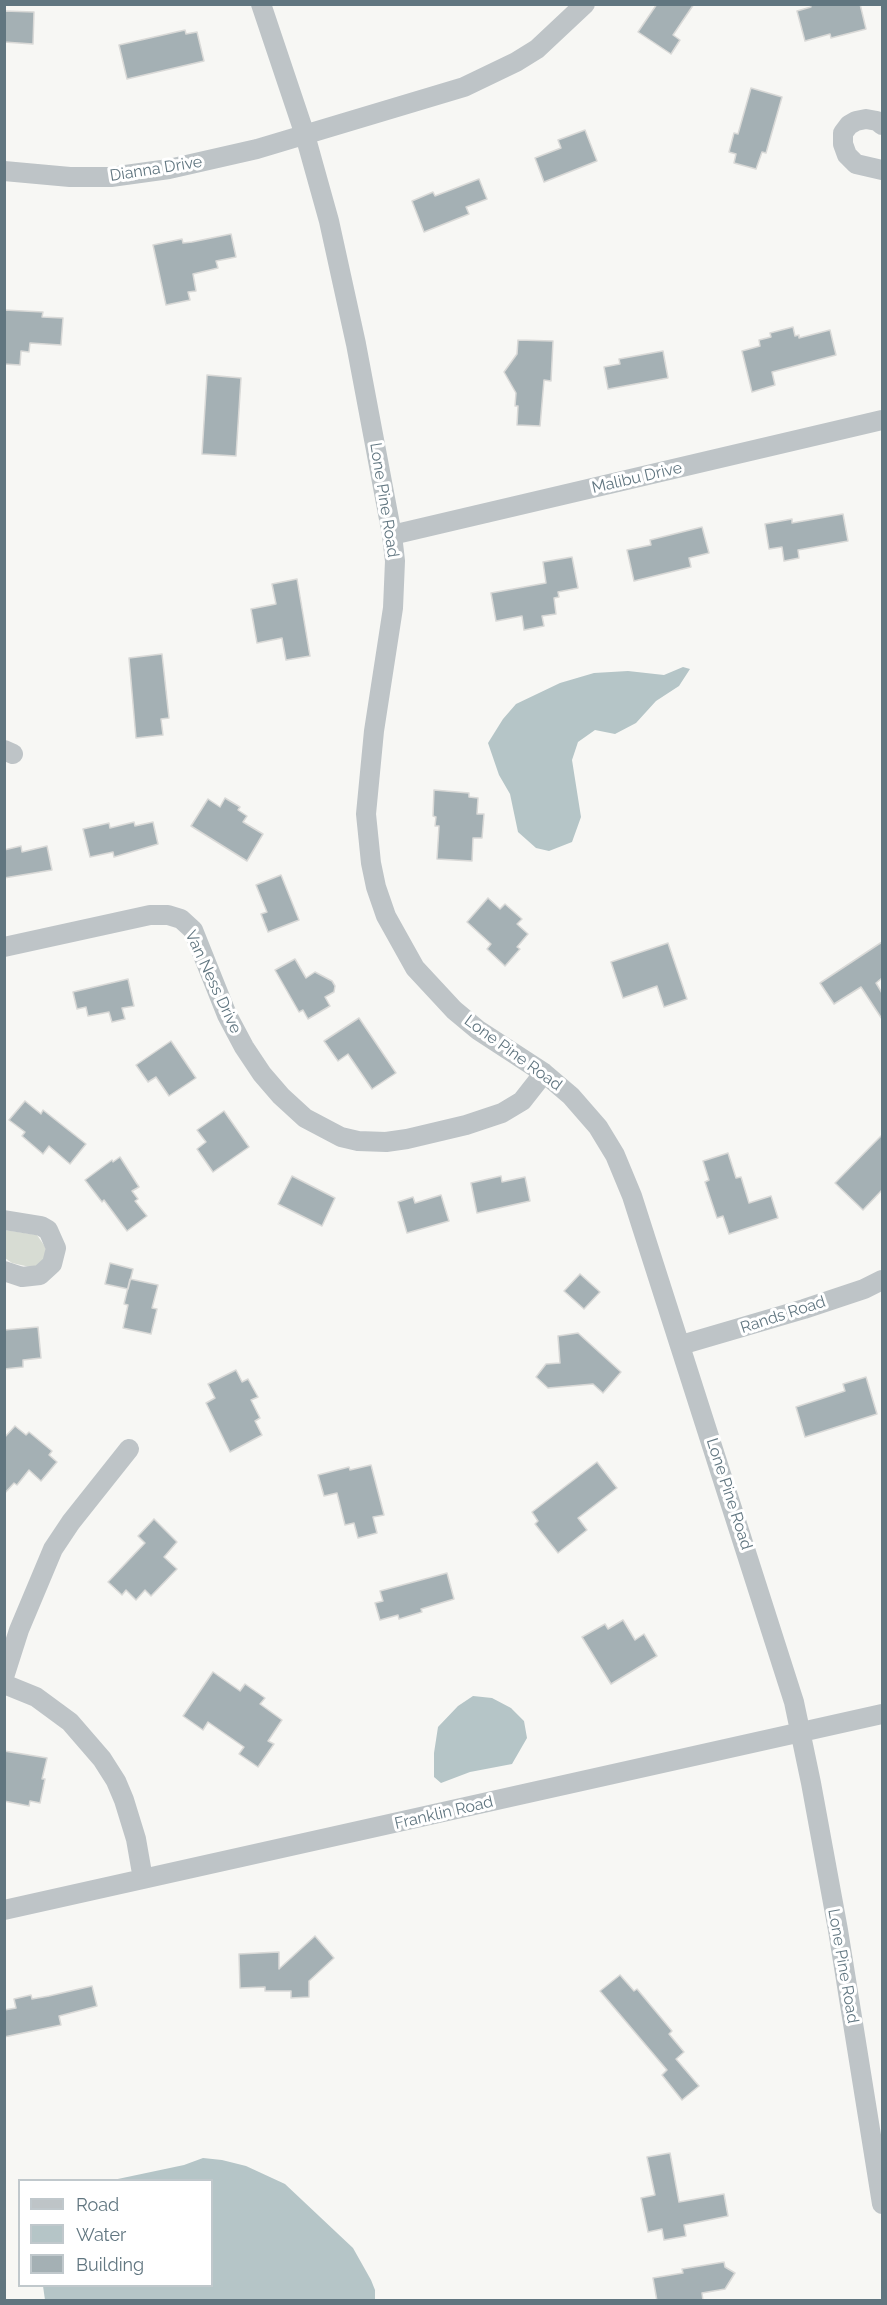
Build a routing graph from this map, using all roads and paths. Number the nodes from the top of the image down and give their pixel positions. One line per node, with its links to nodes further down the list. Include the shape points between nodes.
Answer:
1 (261, 4): 4 (street, Lone Pine Road)
2 (585, 4): 4 (street, via 537,49 486,77 438,96)
3 (882, 125): 5 (street, via 866,119 856,121 843,133 847,155 856,164)
4 (305, 135): 6 (street, Dianna Drive, via 169,170 111,177); 8 (street, Lone Pine Road, via 354,333)
5 (882, 170)
6 (4, 171)
7 (882, 420): 8 (street, Malibu Drive)
8 (392, 535): 10 (street, Lone Pine Road, via 393,608 366,814 376,887 399,943 434,990 478,1030)
9 (4, 947): 10 (street, Van Ness Drive, via 150,915 181,919 193,930 227,1015 262,1074 305,1118 341,1137 358,1141 407,1139 502,1113 522,1101)
10 (544, 1073): 14 (street, Lone Pine Road, via 571,1095 615,1155)
11 (4, 1220): 12 (street, via 41,1226 48,1230 56,1248 52,1264 40,1275 22,1277)
12 (4, 1270)
13 (882, 1280): 14 (street, Rands Road, via 804,1309)
14 (681, 1345): 19 (street, Lone Pine Road)
15 (129, 1449): 16 (street, via 53,1549)
16 (4, 1677)
17 (4, 1684): 20 (street, via 36,1697 70,1722 102,1760 124,1800)
18 (882, 1714): 19 (street, Franklin Road)
19 (801, 1733): 20 (street, Franklin Road); 22 (street, Lone Pine Road)
20 (143, 1879): 21 (street, Franklin Road)
21 (4, 1910)
22 (882, 2204)

